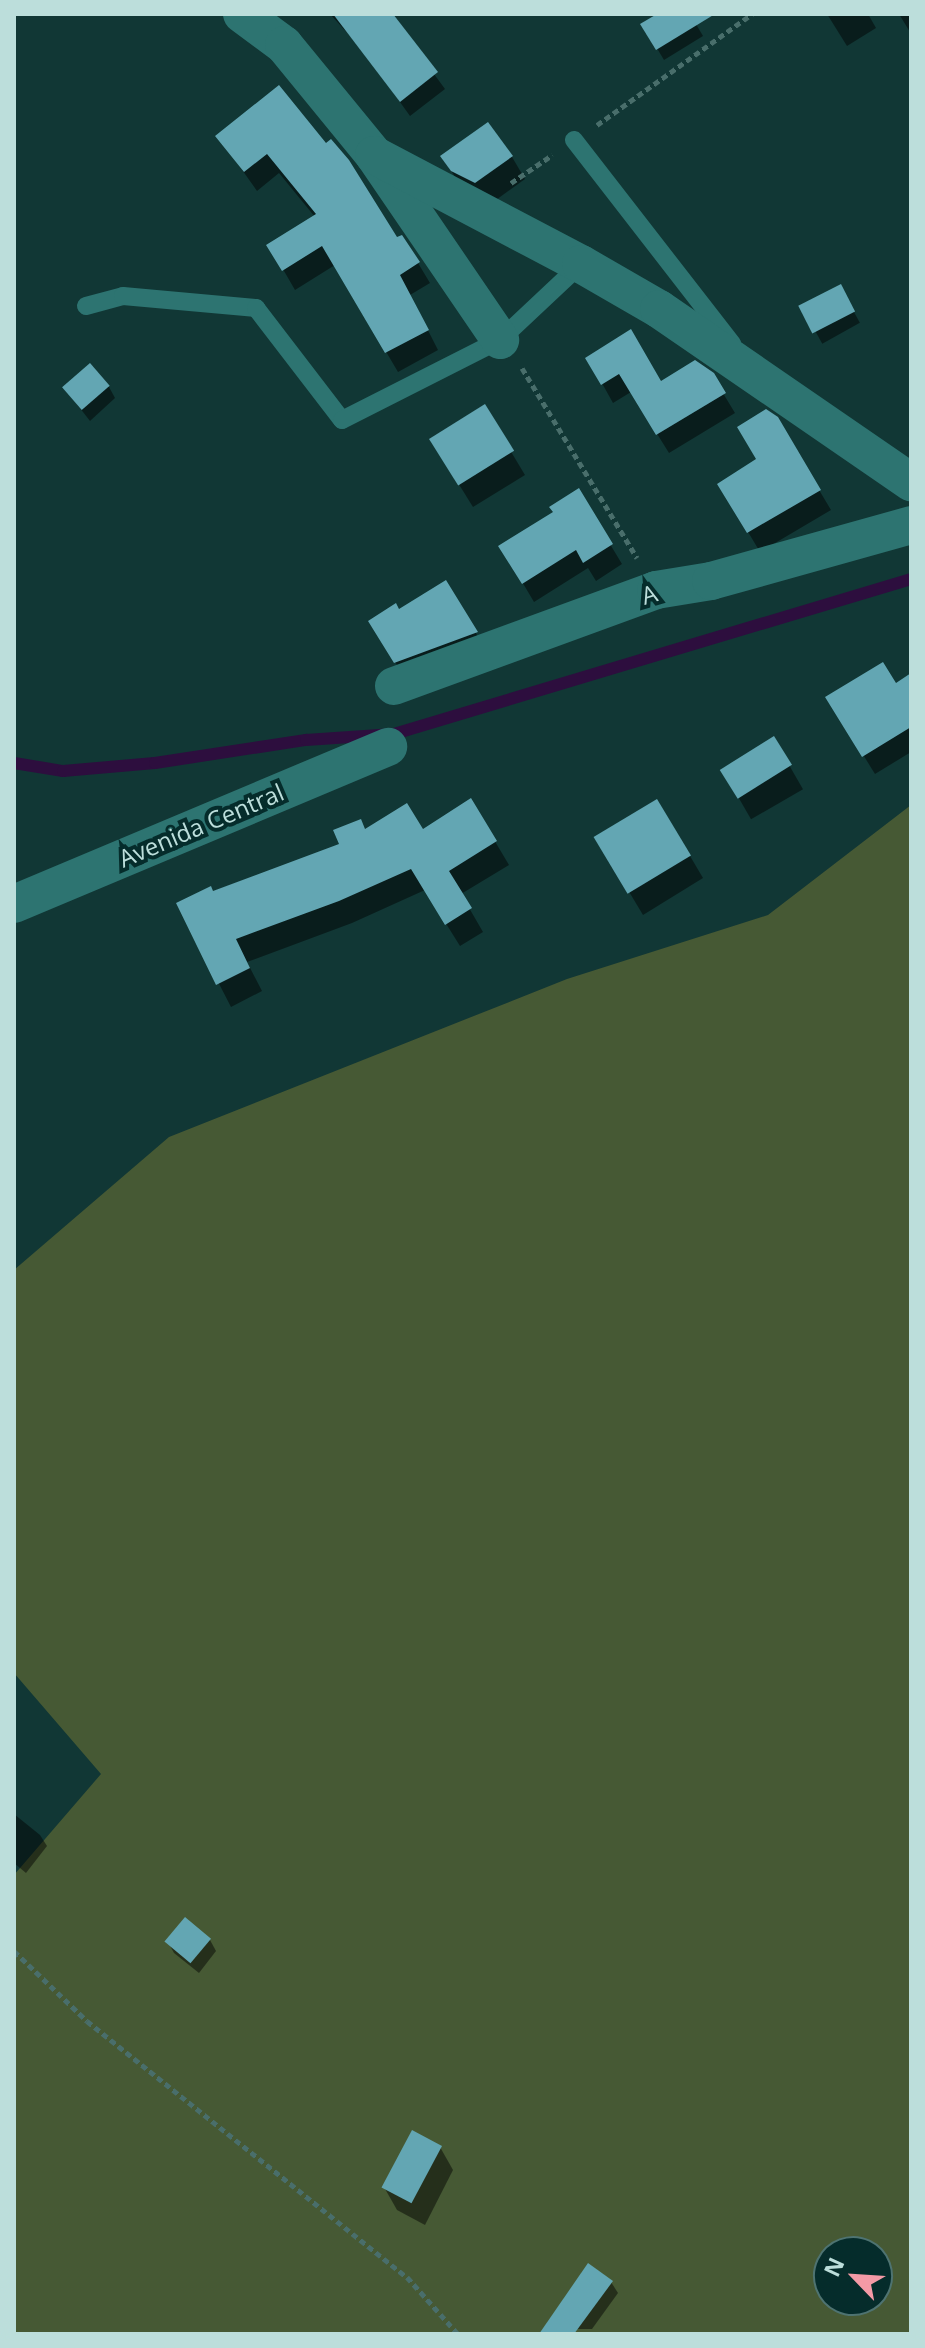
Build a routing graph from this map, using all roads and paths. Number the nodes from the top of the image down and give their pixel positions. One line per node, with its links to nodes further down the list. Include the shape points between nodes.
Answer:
1 (242, 14): 4 (street, via 284,45)
2 (752, 14): 3 (path)
3 (574, 140): 5 (path); 9 (lane)
4 (374, 155): 5 (street); 8 (street)
5 (474, 208): 6 (street)
6 (581, 264): 8 (lane); 9 (street)
7 (86, 306): 8 (lane, via 123,296 256,308 342,420)
8 (500, 340): 12 (path, via 527,375)
9 (750, 369): 10 (street)
10 (911, 482)
11 (911, 525): 12 (street, A, via 711,581)
12 (656, 590): 13 (street, A)
13 (394, 686)
14 (388, 747): 15 (street, Avenida Central)
15 (14, 904)
16 (14, 1951): 17 (path, via 87,2021 407,2277)
17 (458, 2334)

